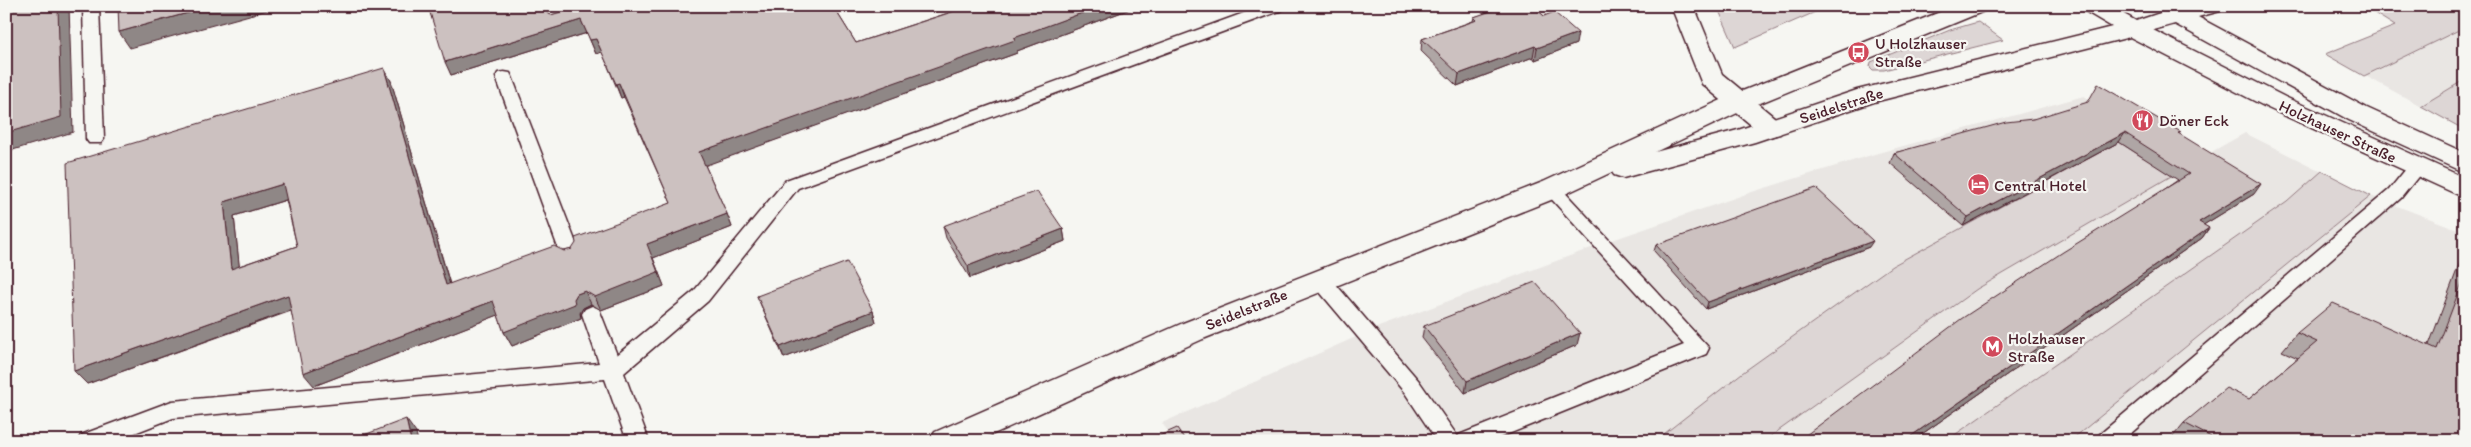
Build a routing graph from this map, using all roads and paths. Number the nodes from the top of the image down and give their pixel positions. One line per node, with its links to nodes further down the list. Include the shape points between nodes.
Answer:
1 (91, 6): 14 (lane)
2 (550, 6): 3 (lane, via 556,22)
3 (606, 6)
4 (1279, 6): 22 (lane, via 792,184 701,296)
5 (1682, 6): 12 (main road, via 1711,78)
6 (1976, 6): 12 (main road, Seidelstraße)
7 (2093, 6): 10 (main road, Holzhauser Straße)
8 (2212, 6): 9 (main road, Seidelstraße)
9 (2170, 11): 10 (main road, Seidelstraße); 15 (main road, Holzhauser Straße, via 2358,114)
10 (2132, 29): 13 (main road, Seidelstraße, via 1866,96); 16 (main road, Holzhauser Straße, via 2323,126)
11 (504, 77): 19 (lane)
12 (1739, 102): 13 (main road); 17 (main road, Seidelstraße)
13 (1771, 128): 17 (main road, Seidelstraße)
14 (95, 139)
15 (2465, 164)
16 (2416, 168): 18 (main road, Holzhauser Straße); 28 (lane, via 2395,194)
17 (1552, 189): 20 (main road, Seidelstraße); 27 (lane, via 1699,348)
18 (2465, 189)
19 (571, 256)
20 (1320, 279): 25 (main road, Seidelstraße, via 1192,331); 26 (lane, via 1412,387)
21 (592, 314): 22 (lane)
22 (614, 370): 23 (lane, via 172,410); 24 (lane)
23 (90, 441)
24 (638, 441)
25 (946, 441)
26 (1449, 441)
27 (1467, 441)
28 (2107, 441)

